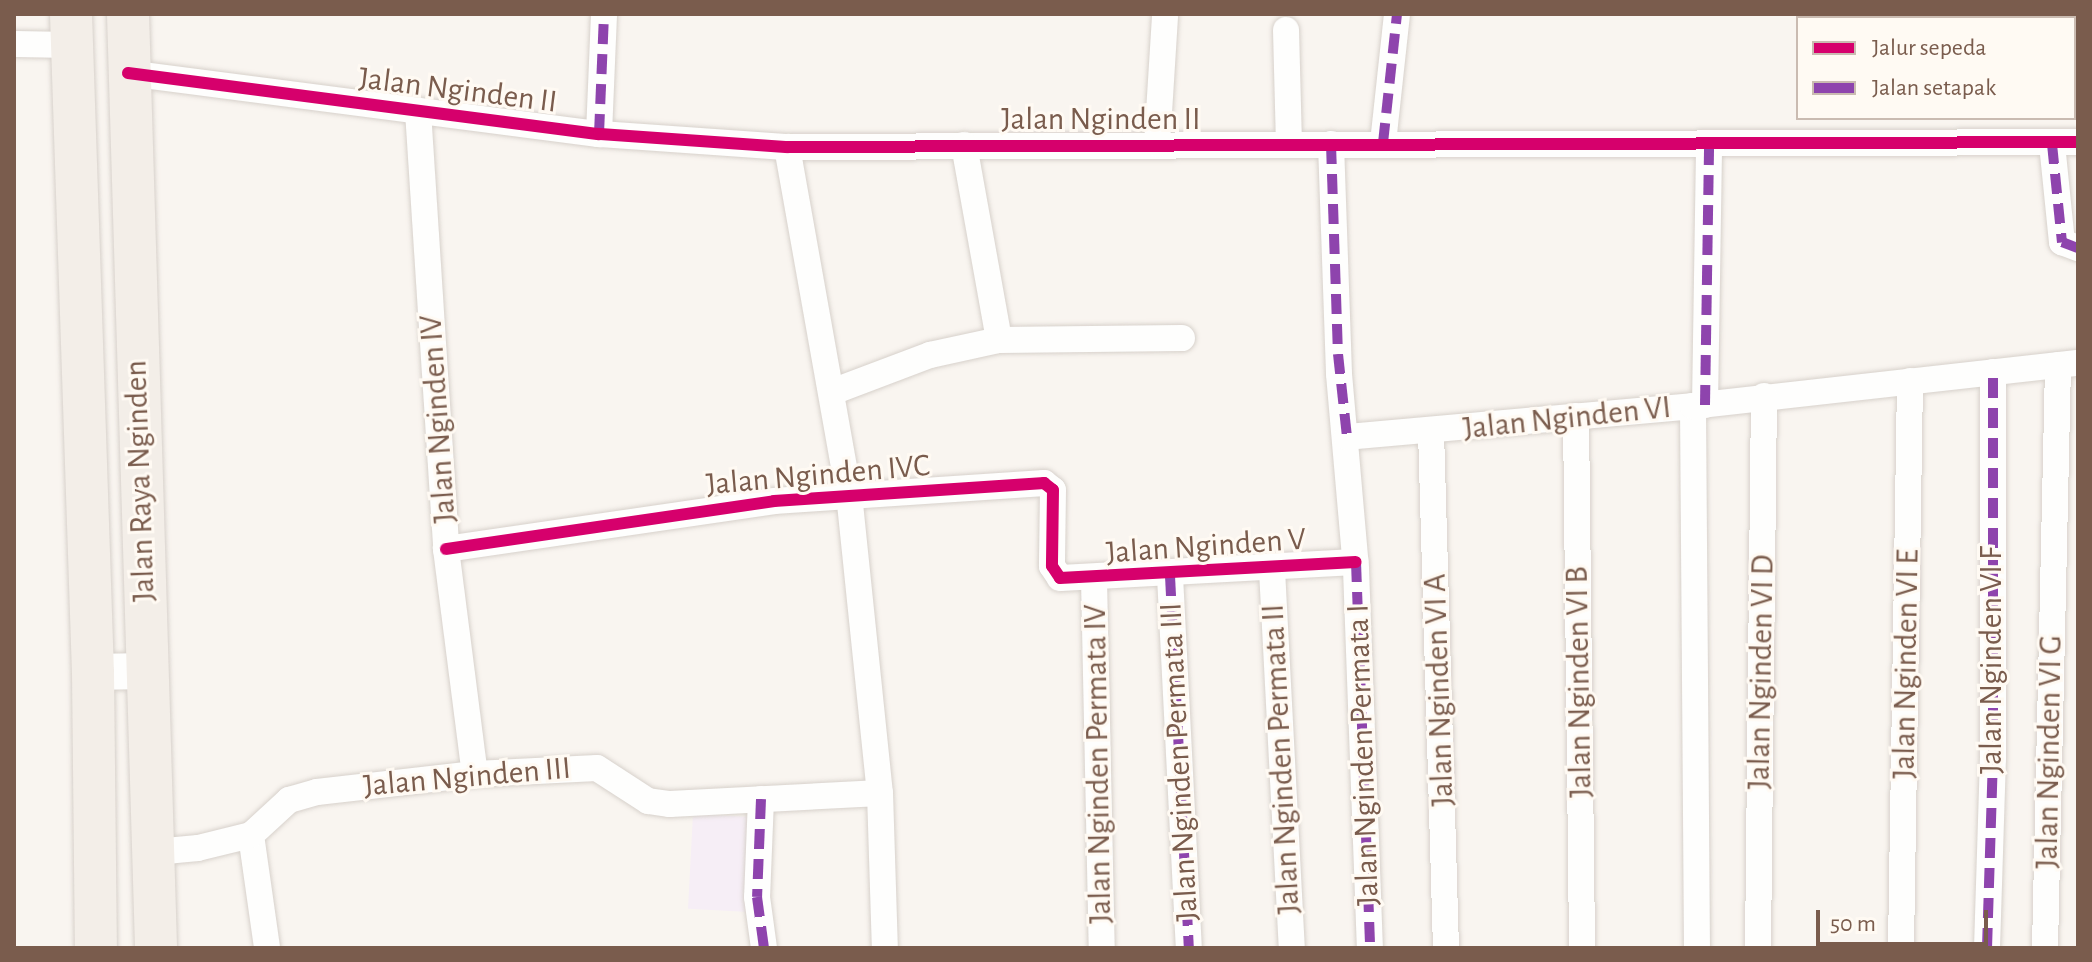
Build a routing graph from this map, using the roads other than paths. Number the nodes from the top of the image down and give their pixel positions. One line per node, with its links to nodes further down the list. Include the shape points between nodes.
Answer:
1 (128, 14): 8 (main road, Jalan Raya Nginden)
2 (604, 14): 10 (street)
3 (1397, 14): 12 (street)
4 (1165, 16): 15 (street)
5 (71, 30): 7 (street); 39 (main road, Jalan Raya Nginden)
6 (1286, 30): 11 (street)
7 (14, 44)
8 (128, 73): 9 (street, Jalan Nginden II); 38 (main road, Jalan Raya Nginden)
9 (418, 111): 10 (street, Jalan Nginden II); 32 (street, Jalan Nginden IV)
10 (599, 134): 18 (street, Jalan Nginden II)
11 (1289, 143): 15 (street, Jalan Nginden II); 16 (street, Jalan Nginden II)
12 (1383, 143): 13 (street, Jalan Nginden II); 16 (street, Jalan Nginden II)
13 (1709, 143): 14 (street, Jalan Nginden II); 27 (street)
14 (2065, 143): 19 (street, via 2062,242)
15 (1157, 144): 17 (street, Jalan Nginden II)
16 (1331, 144): 30 (street, via 1338,354)
17 (964, 145): 18 (street, Jalan Nginden II); 21 (street)
18 (787, 147): 25 (street)
19 (2078, 248)
20 (1182, 338): 21 (street)
21 (999, 340): 25 (street, via 941,352)
22 (2068, 364): 23 (street, Jalan Nginden VI); 60 (street, Jalan Nginden VI G)
23 (1993, 372): 24 (street, Jalan Nginden VI); 59 (street, Jalan Nginden VI F, via 1993,758)
24 (1910, 381): 26 (street, Jalan Nginden VI); 58 (street, Jalan Nginden VI E)
25 (832, 392): 31 (street)
26 (1764, 396): 27 (street, Jalan Nginden VI); 57 (street, Jalan Nginden VI D)
27 (1699, 405): 28 (street, Jalan Nginden VI); 56 (street)
28 (1576, 416): 29 (street, Jalan Nginden VI); 55 (street, Jalan Nginden VI B)
29 (1431, 431): 30 (street, Jalan Nginden VI); 54 (street, Jalan Nginden VI A)
30 (1347, 437): 33 (street)
31 (849, 494): 32 (street, Jalan Nginden IVC); 36 (street, Jalan Nginden IVC, via 1049,484 1052,566); 41 (street)
32 (446, 549): 40 (street, Jalan Nginden IV)
33 (1356, 562): 34 (street, Jalan Nginden V); 53 (street, Jalan Nginden Permata I)
34 (1272, 570): 35 (street, Jalan Nginden V); 52 (street, Jalan Nginden Permata II)
35 (1170, 576): 37 (street, Jalan Nginden V); 51 (street, Jalan Nginden Permata III)
36 (1060, 578): 37 (street, Jalan Nginden V)
37 (1094, 579): 50 (street, Jalan Nginden Permata IV)
38 (145, 671): 39 (main road); 44 (main road, Jalan Raya Nginden)
39 (93, 672): 45 (main road, Jalan Raya Nginden)
40 (475, 774): 42 (street, Jalan Nginden III, via 585,766 607,772 658,803); 43 (street, Jalan Nginden III, via 317,792 289,800)
41 (880, 793): 42 (street, Jalan Nginden III); 49 (street)
42 (761, 799): 48 (street, via 757,897)
43 (251, 835): 44 (street, Jalan Nginden III); 47 (street)
44 (155, 852): 46 (main road, Jalan Raya Nginden)
45 (96, 948)
46 (156, 948)
47 (267, 948)
48 (764, 948)
49 (885, 948)
50 (1102, 948)
51 (1189, 948)
52 (1292, 948)
53 (1370, 948)
54 (1446, 948)
55 (1582, 948)
56 (1697, 948)
57 (1758, 948)
58 (1901, 948)
59 (1987, 948)
60 (2045, 948)

